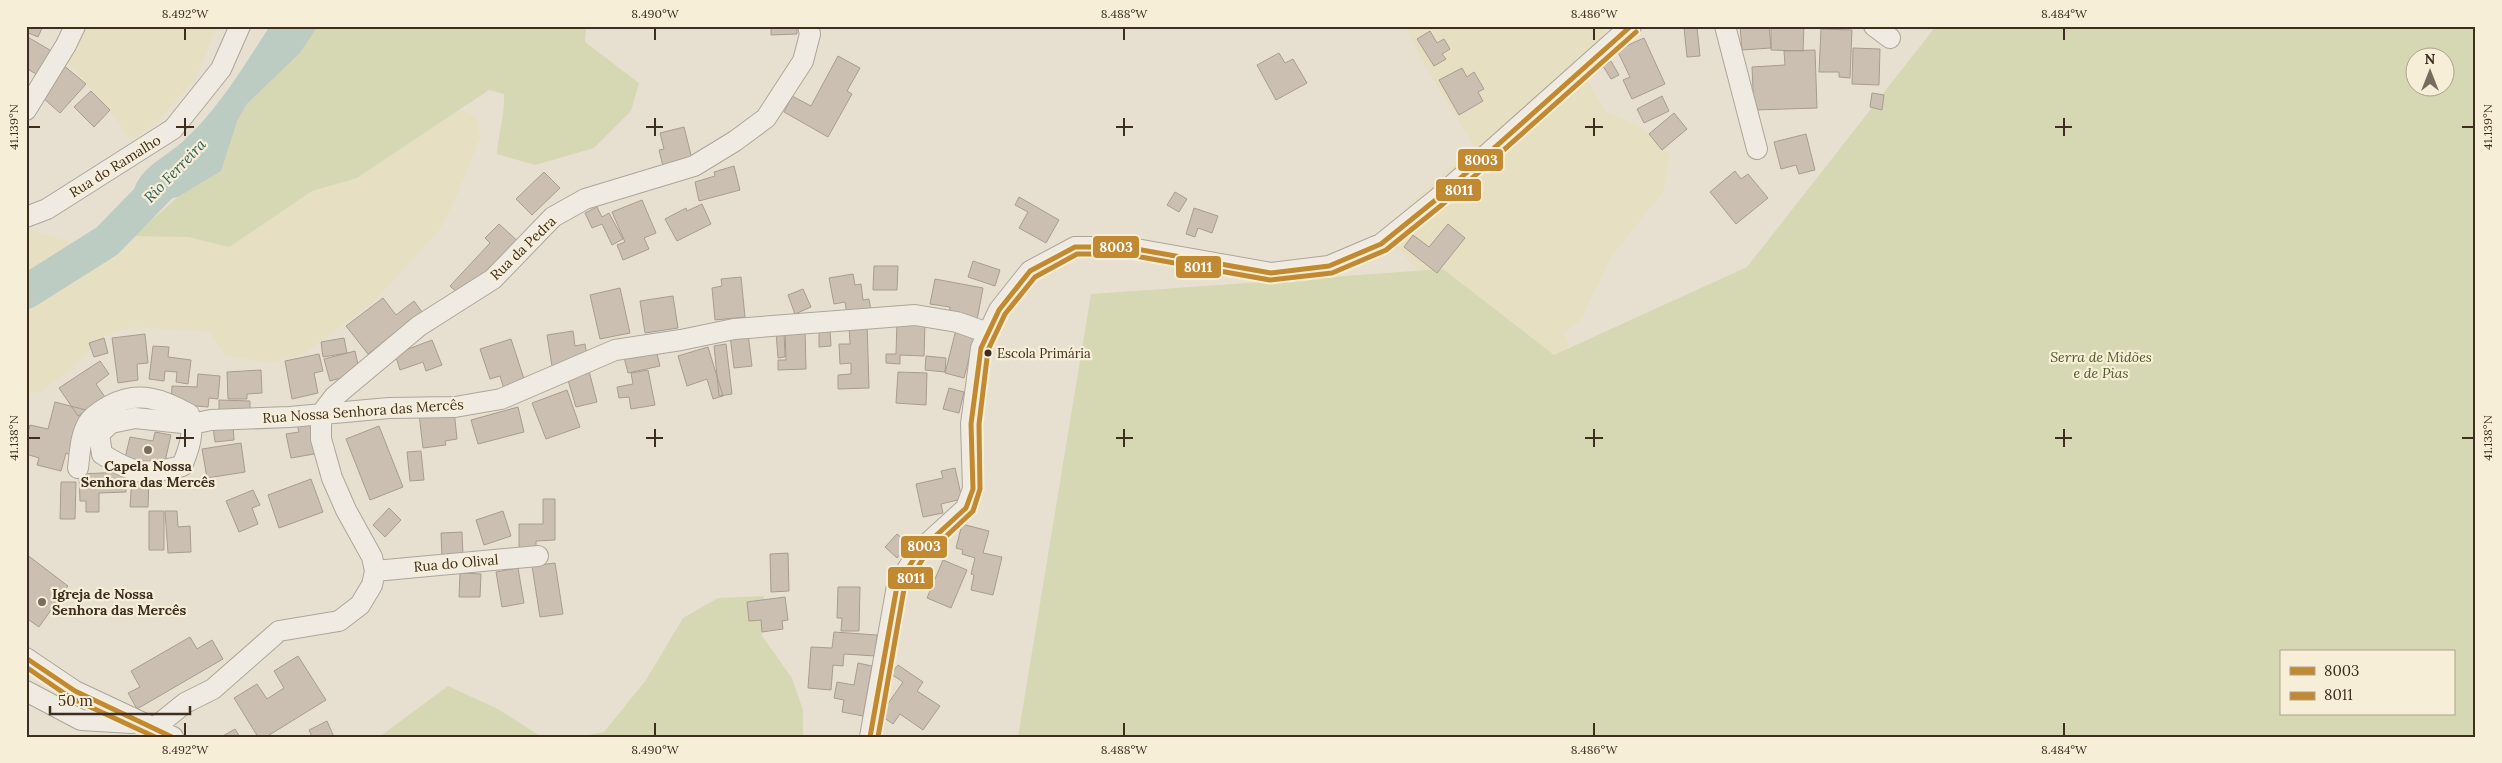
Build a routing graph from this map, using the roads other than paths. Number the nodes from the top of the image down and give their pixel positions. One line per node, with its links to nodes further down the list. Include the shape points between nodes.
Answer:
1 (75, 26): 8 (street)
2 (240, 26): 10 (street, Rua do Ramalho, via 221,69 173,129 47,209)
3 (808, 26): 12 (street, Rua da Pedra, via 810,34 803,61 766,118 694,166 585,199 553,217 493,280 419,326 334,398)
4 (1631, 26): 11 (street, via 1438,198 1381,244 1329,266 1271,273 1125,247 1075,247 1030,271 999,310)
5 (1725, 26): 9 (street)
6 (1874, 26): 7 (street)
7 (1890, 38)
8 (26, 110)
9 (1757, 149)
10 (26, 217)
11 (988, 333): 12 (street, Rua Nossa Senhora das Mercês, via 957,322 915,314 734,328 615,350 501,399 455,407); 20 (street, via 980,348 971,424 973,489 966,508 918,552 897,586)
12 (321, 414): 13 (street, Rua Nossa Senhora das Mercês, via 192,424 189,414 167,402 148,396 122,399 89,421 81,440); 15 (street, via 321,439 332,478 372,557)
13 (78, 468)
14 (538, 556): 15 (street, Rua do Olival)
15 (375, 570): 18 (street, via 372,585 360,605 339,621 279,631 213,688)
16 (26, 658): 18 (street, via 75,691)
17 (26, 691): 18 (street, via 81,720)
18 (149, 726): 19 (street)
19 (173, 737)
20 (870, 737)

